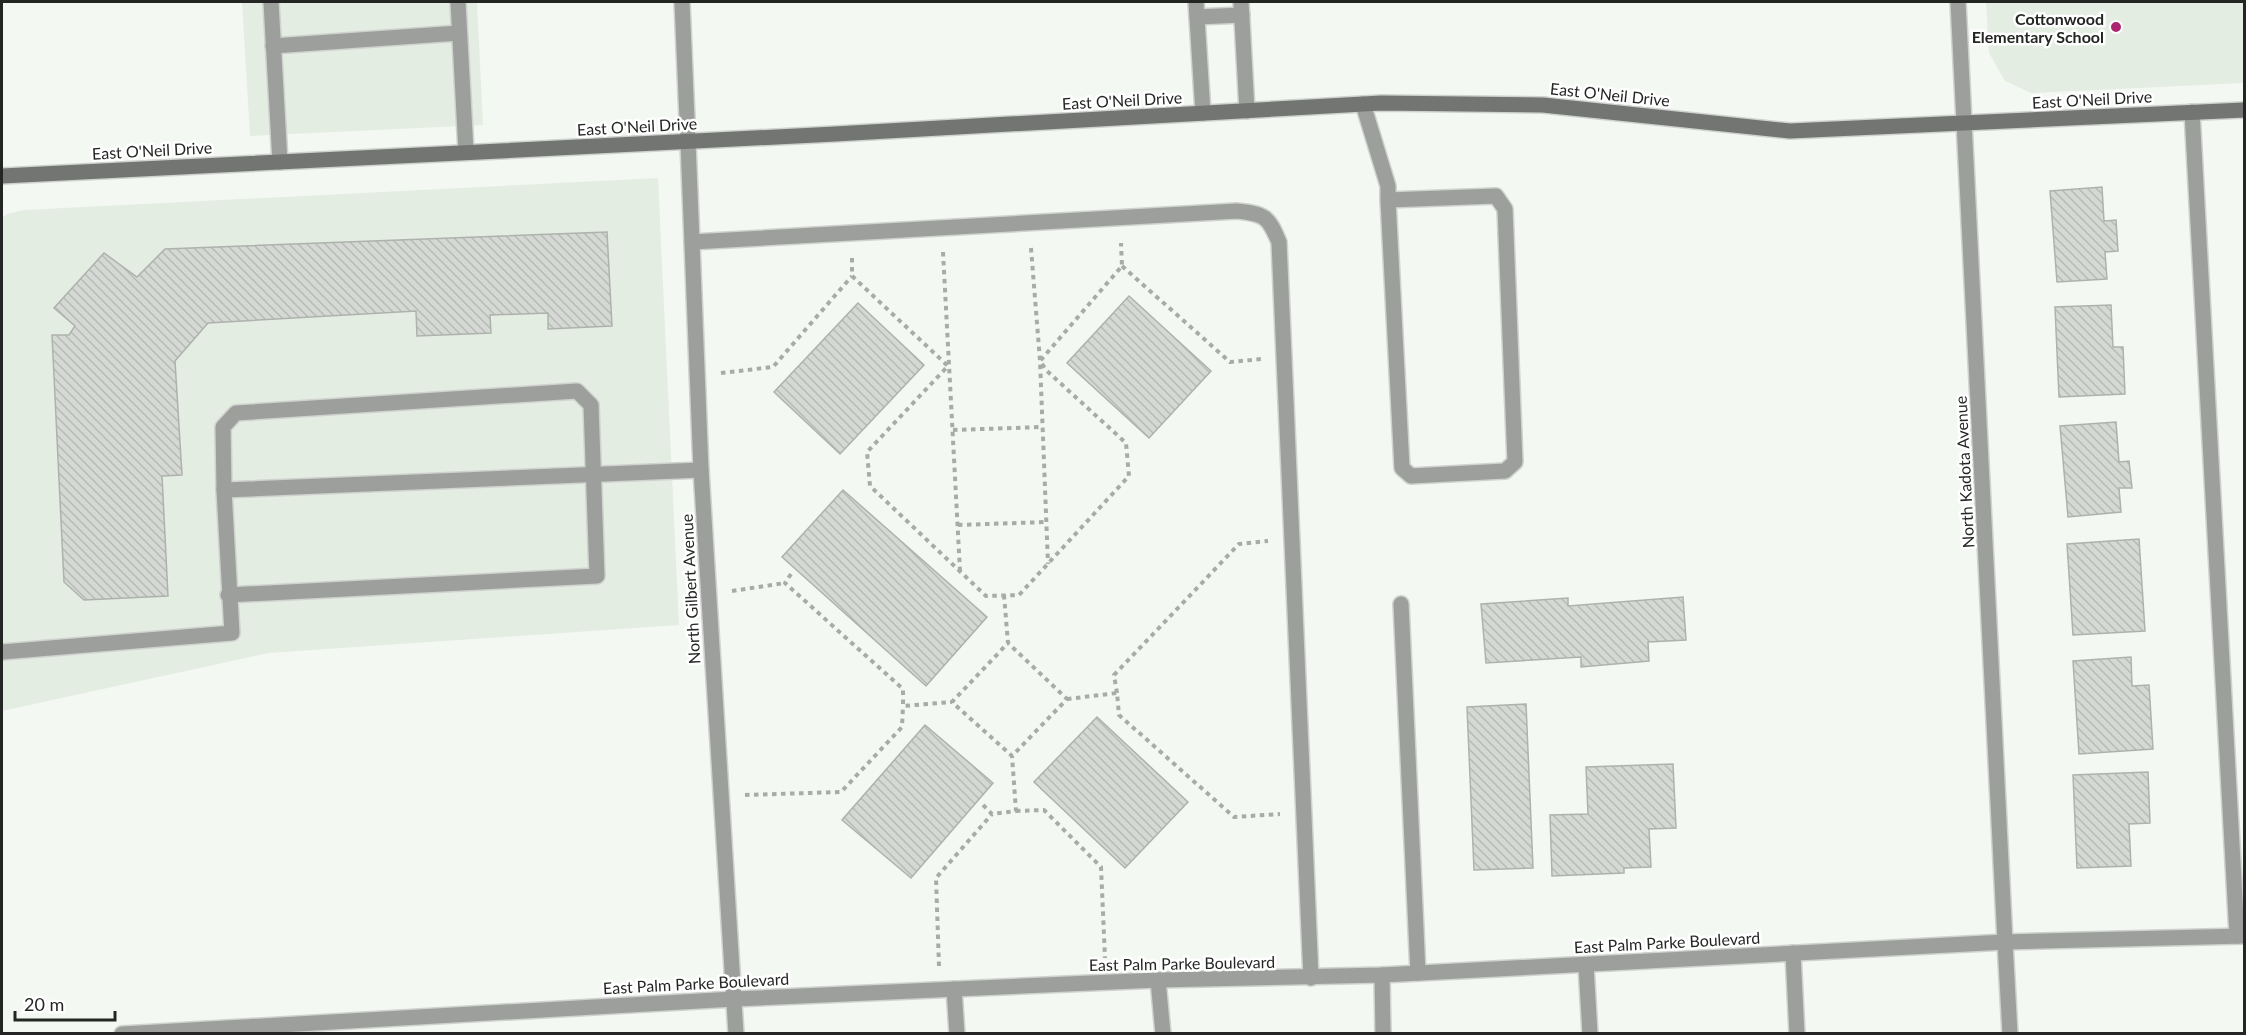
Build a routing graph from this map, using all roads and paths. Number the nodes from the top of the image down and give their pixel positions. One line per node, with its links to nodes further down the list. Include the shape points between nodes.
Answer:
1 (271, 2): 8 (street)
2 (458, 2): 7 (street)
3 (682, 2): 15 (street, North Gilbert Avenue)
4 (1958, 2): 14 (street, North Kadota Avenue)
5 (1242, 8): 6 (street); 11 (street)
6 (1197, 9): 13 (street)
7 (459, 33): 8 (street); 16 (street)
8 (273, 46): 17 (street)
9 (1363, 104): 11 (street, East O'Neil Drive); 14 (street, East O'Neil Drive, via 1543,105 1790,131); 19 (street, via 1388,186)
10 (2244, 110): 12 (street, East O'Neil Drive)
11 (1247, 111): 13 (street, East O'Neil Drive)
12 (2192, 112): 14 (street, East O'Neil Drive); 58 (street)
13 (1203, 113): 15 (street, East O'Neil Drive)
14 (1964, 124): 59 (street, North Kadota Avenue)
15 (688, 142): 16 (street, East O'Neil Drive); 24 (street, North Gilbert Avenue)
16 (466, 152): 17 (street, East O'Neil Drive)
17 (280, 162): 18 (street, East O'Neil Drive)
18 (2, 176)
19 (1388, 200): 19 (street, via 1402,468 1411,476 1505,471 1515,462 1505,209 1496,196)
20 (1120, 218): 21 (street); 25 (path); 27 (street, via 1237,211 1258,213 1271,223 1279,242)
21 (1029, 223): 22 (street); 28 (path)
22 (941, 228): 23 (street); 31 (path)
23 (853, 233): 24 (street); 26 (path)
24 (692, 242): 29 (street, North Gilbert Avenue)
25 (1122, 266): 27 (path, via 1230,362); 28 (path)
26 (852, 276): 29 (path, via 773,367); 39 (path, via 948,366 867,452 870,486)
27 (1284, 357): 37 (street)
28 (1040, 361): 30 (path); 38 (path, via 1126,443 1129,476)
29 (697, 375): 32 (street, North Gilbert Avenue)
30 (1042, 427): 31 (path); 35 (path)
31 (954, 430): 36 (path)
32 (701, 470): 33 (street); 42 (street, North Gilbert Avenue)
33 (592, 476): 34 (street); 34 (street, via 591,405 576,392 236,413 223,427); 43 (street, via 597,576)
34 (224, 490): 43 (street)
35 (1046, 522): 36 (path); 38 (path)
36 (958, 525): 39 (path)
37 (1292, 539): 48 (path, via 1239,544 1114,675); 56 (street)
38 (1048, 565): 44 (path, via 1019,595)
39 (960, 571): 44 (path, via 986,596)
40 (791, 574): 41 (path)
41 (785, 583): 42 (path); 51 (path, via 903,689)
42 (709, 594): 53 (street, North Gilbert Avenue)
43 (228, 595): 47 (street, via 232,633)
44 (1004, 596): 46 (path)
45 (1401, 604): 62 (street)
46 (1008, 644): 49 (path); 50 (path)
47 (2, 652)
48 (1117, 693): 49 (path); 56 (path, via 1119,715 1234,817)
49 (1067, 699): 52 (path)
50 (952, 702): 51 (path); 52 (path)
51 (903, 706): 53 (path, via 902,727 840,792)
52 (1012, 756): 55 (path)
53 (721, 796): 68 (street, North Gilbert Avenue)
54 (983, 805): 57 (path)
55 (1016, 811): 57 (path); 66 (path, via 1044,810 1101,867)
56 (1304, 812): 64 (street)
57 (992, 814): 67 (path, via 936,878)
58 (2241, 936): 59 (street, East Palm Parke Boulevard)
59 (2005, 942): 60 (street, East Palm Parke Boulevard); 77 (street, North Kadota Avenue)
60 (1793, 953): 61 (street, East Palm Parke Boulevard); 76 (street)
61 (1586, 965): 62 (street, East Palm Parke Boulevard); 75 (street)
62 (1418, 973): 63 (street, East Palm Parke Boulevard)
63 (1382, 975): 64 (street, East Palm Parke Boulevard); 74 (street)
64 (1311, 978): 65 (street, East Palm Parke Boulevard)
65 (1158, 980): 66 (street, East Palm Parke Boulevard); 73 (street)
66 (1106, 982): 67 (street, East Palm Parke Boulevard)
67 (947, 990): 68 (street, East Palm Parke Boulevard); 72 (street)
68 (734, 999): 69 (street, East Palm Parke Boulevard); 71 (street, North Gilbert Avenue)
69 (391, 1026): 70 (street, East Palm Parke Boulevard)
70 (122, 1034)
71 (736, 1034)
72 (957, 1034)
73 (1163, 1034)
74 (1383, 1034)
75 (1590, 1034)
76 (1797, 1034)
77 (2010, 1034)

